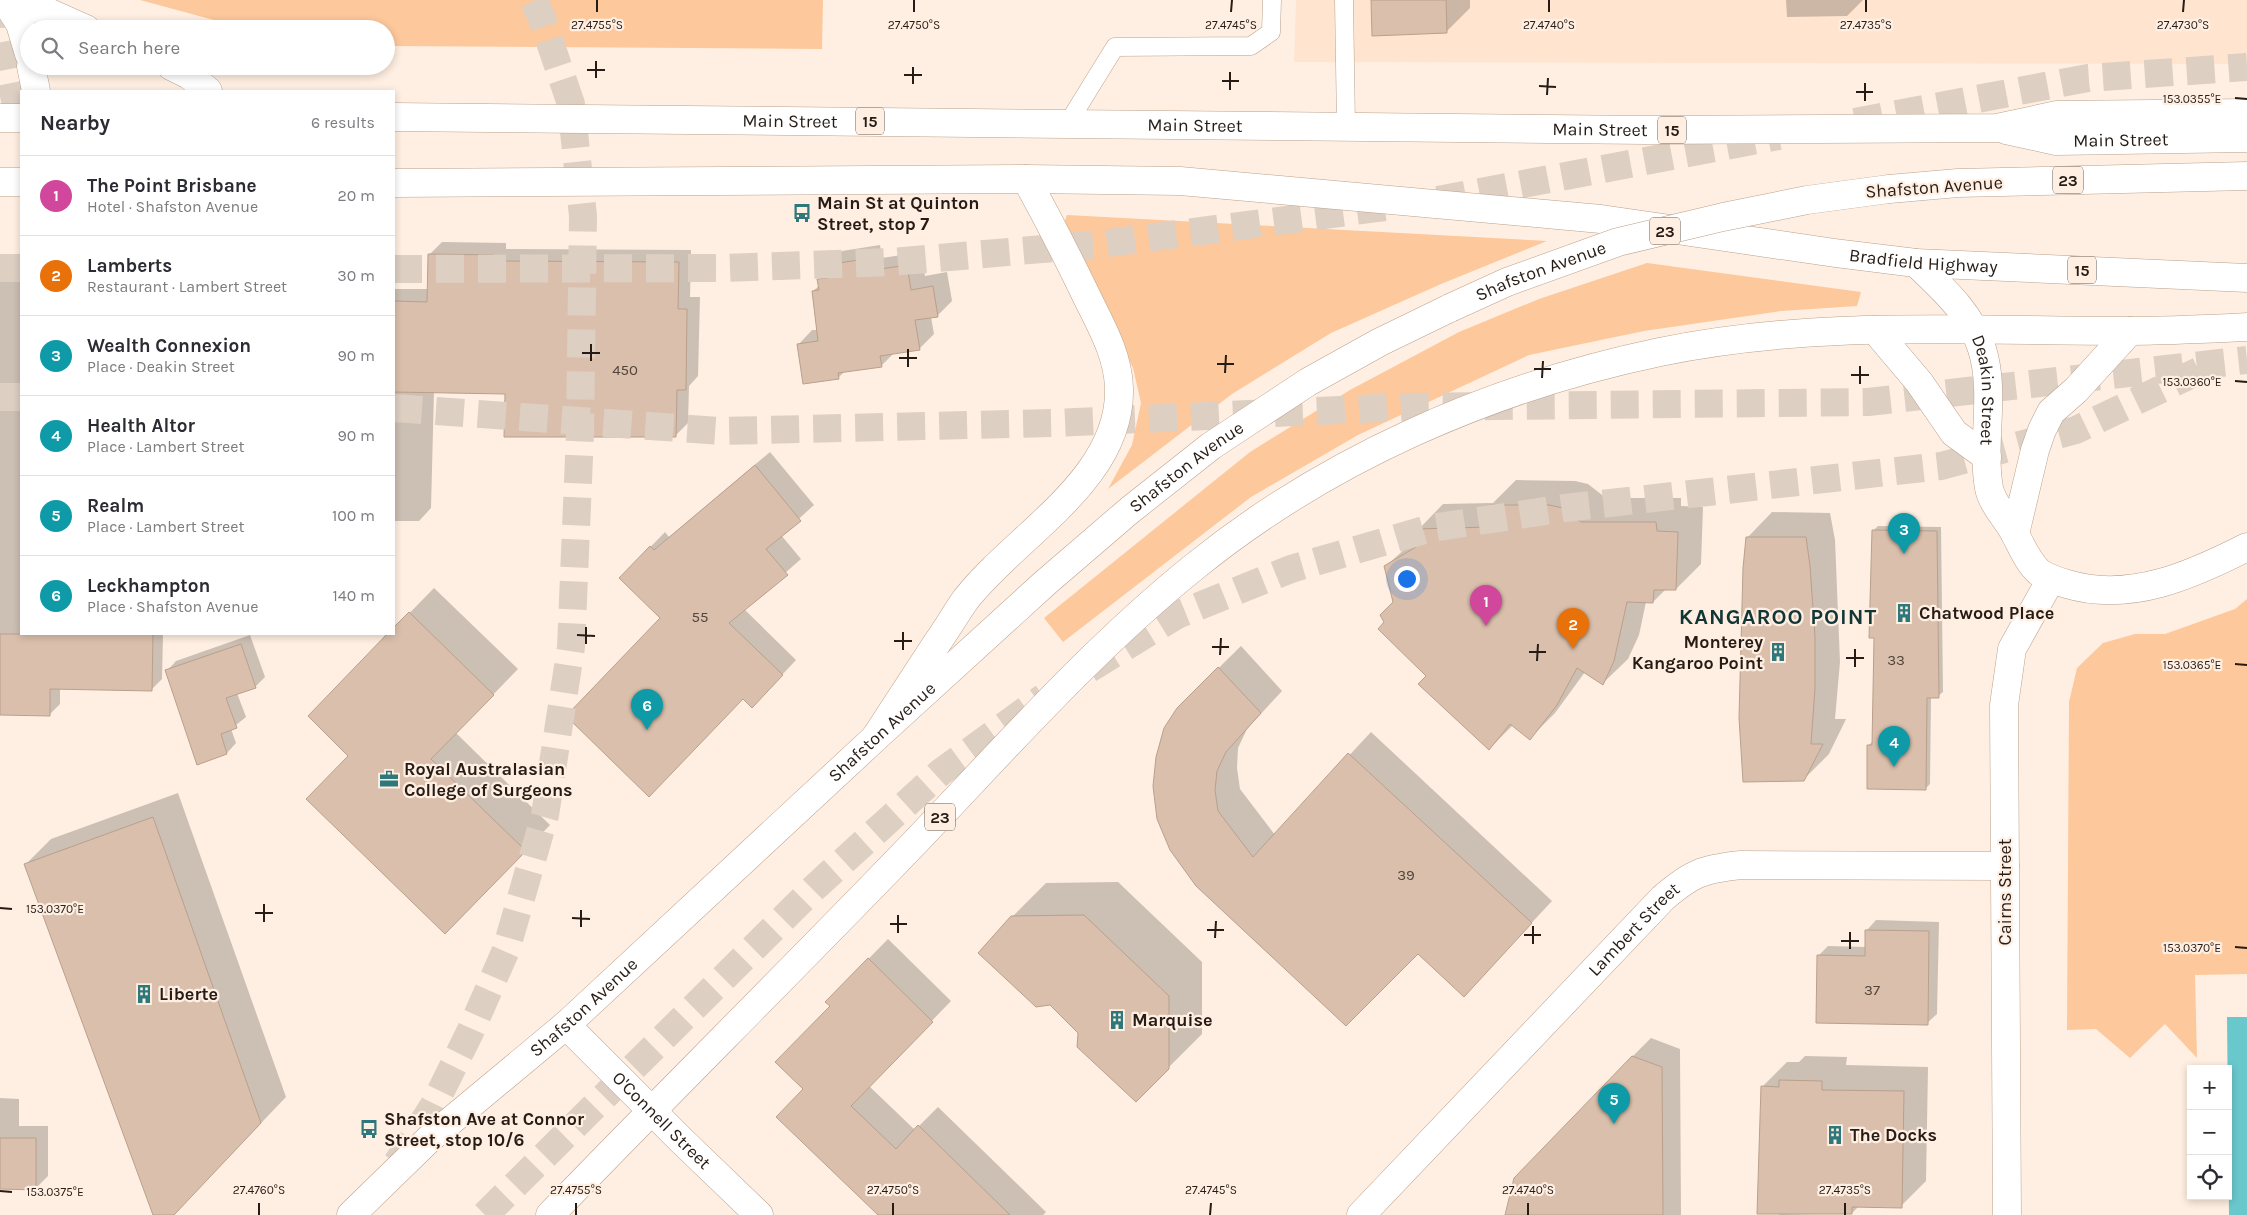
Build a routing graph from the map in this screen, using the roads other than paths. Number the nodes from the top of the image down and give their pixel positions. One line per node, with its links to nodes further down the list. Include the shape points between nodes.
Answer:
1 (1272, 0): 14 (lane, via 1271,32 1251,46 1115,46)
2 (1344, 0): 15 (lane)
3 (8, 4): 4 (main road, via 41,8); 5 (main road)
4 (67, 20)
5 (20, 24)
6 (33, 75): 8 (main road)
7 (190, 75): 9 (main road)
8 (36, 90)
9 (207, 90)
10 (2247, 113): 16 (main road, Main Street / 15, via 2057,115)
11 (395, 117): 14 (main road, Main Street / 15)
12 (0, 118): 13 (main road)
13 (20, 118)
14 (1068, 123): 15 (main road, Main Street / 15)
15 (1346, 126): 16 (main road, Main Street / 15, via 1646,130)
16 (1997, 128): 17 (main road, Main Street / 15, via 2056,141)
17 (2247, 138)
18 (2247, 176): 31 (main road, Shafston Avenue / 23, bridge, via 1958,183 1807,200 1618,242 1507,282 1380,342 1308,382 1211,446 1045,582)
19 (1026, 179): 20 (main road, 15); 21 (main road, Bradfield Highway / 15, via 1180,181 1601,219); 31 (main road, via 1105,334 1116,364 1118,413 1101,457 1077,487 967,599)
20 (395, 183)
21 (1916, 263): 22 (main road, Bradfield Highway / 15); 25 (main road, Deakin Street, via 1953,300)
22 (2247, 278)
23 (2247, 327): 26 (main road, 23)
24 (1875, 330): 25 (main road, 23); 27 (main road, via 1919,382 1954,432); 34 (main road, 23, via 1802,332 1726,341 1658,353 1570,376 1500,397 1415,432 1350,463 1291,498 1195,566 1139,614)
25 (1975, 330): 26 (main road, 23); 27 (main road, Deakin Street, via 1987,371)
26 (2130, 332): 28 (main road, via 2051,412 2035,450)
27 (1987, 458): 28 (main road, Deakin Street, via 1990,491)
28 (2015, 534): 30 (main road, Deakin Street, via 2029,560 2039,572)
29 (2247, 547): 30 (main road, Deakin Street, via 2184,577 2152,586 2103,590 2078,588)
30 (2051, 579): 32 (main road, Cairns Street, via 2012,649 2008,671 2004,704)
31 (875, 738): 33 (main road, Shafston Avenue / 23)
32 (2005, 866): 38 (main road, Lambert Street, via 1741,865 1703,870 1664,898); 39 (main road, Cairns Street)
33 (566, 1025): 34 (main road, O'Connell Street); 35 (main road, Shafston Avenue / 23, via 429,1139)
34 (652, 1111): 36 (main road, 23); 37 (main road, O'Connell Street)
35 (351, 1215)
36 (550, 1215)
37 (759, 1215)
38 (1361, 1215)
39 (2008, 1215)

